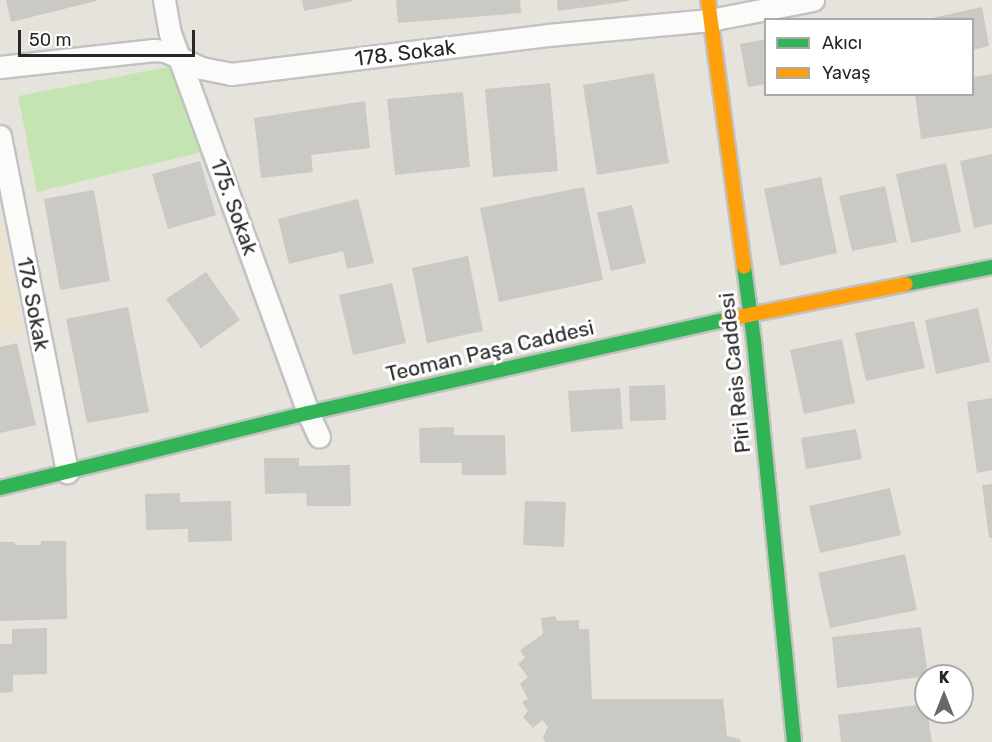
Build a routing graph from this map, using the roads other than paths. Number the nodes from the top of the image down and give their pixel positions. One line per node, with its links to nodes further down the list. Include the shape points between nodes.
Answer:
1 (164, 0): 4 (street, 175. Sokak)
2 (813, 0): 3 (street, 178. Sokak)
3 (709, 10): 4 (street, 178. Sokak, via 548,35 231,74); 8 (street, Piri Reis Caddesi)
4 (180, 60): 5 (street, 178. Sokak, via 165,51 154,50); 9 (street, 175. Sokak)
5 (0, 67)
6 (0, 136): 11 (street, 176 Sokak)
7 (992, 267): 8 (street, Teoman Paşa Caddesi)
8 (751, 314): 9 (street, Teoman Paşa Caddesi); 13 (street, Piri Reis Caddesi)
9 (308, 413): 10 (street, 175. Sokak); 11 (street, Teoman Paşa Caddesi)
10 (320, 437)
11 (67, 472): 12 (street, Teoman Paşa Caddesi)
12 (0, 489)
13 (794, 742)

